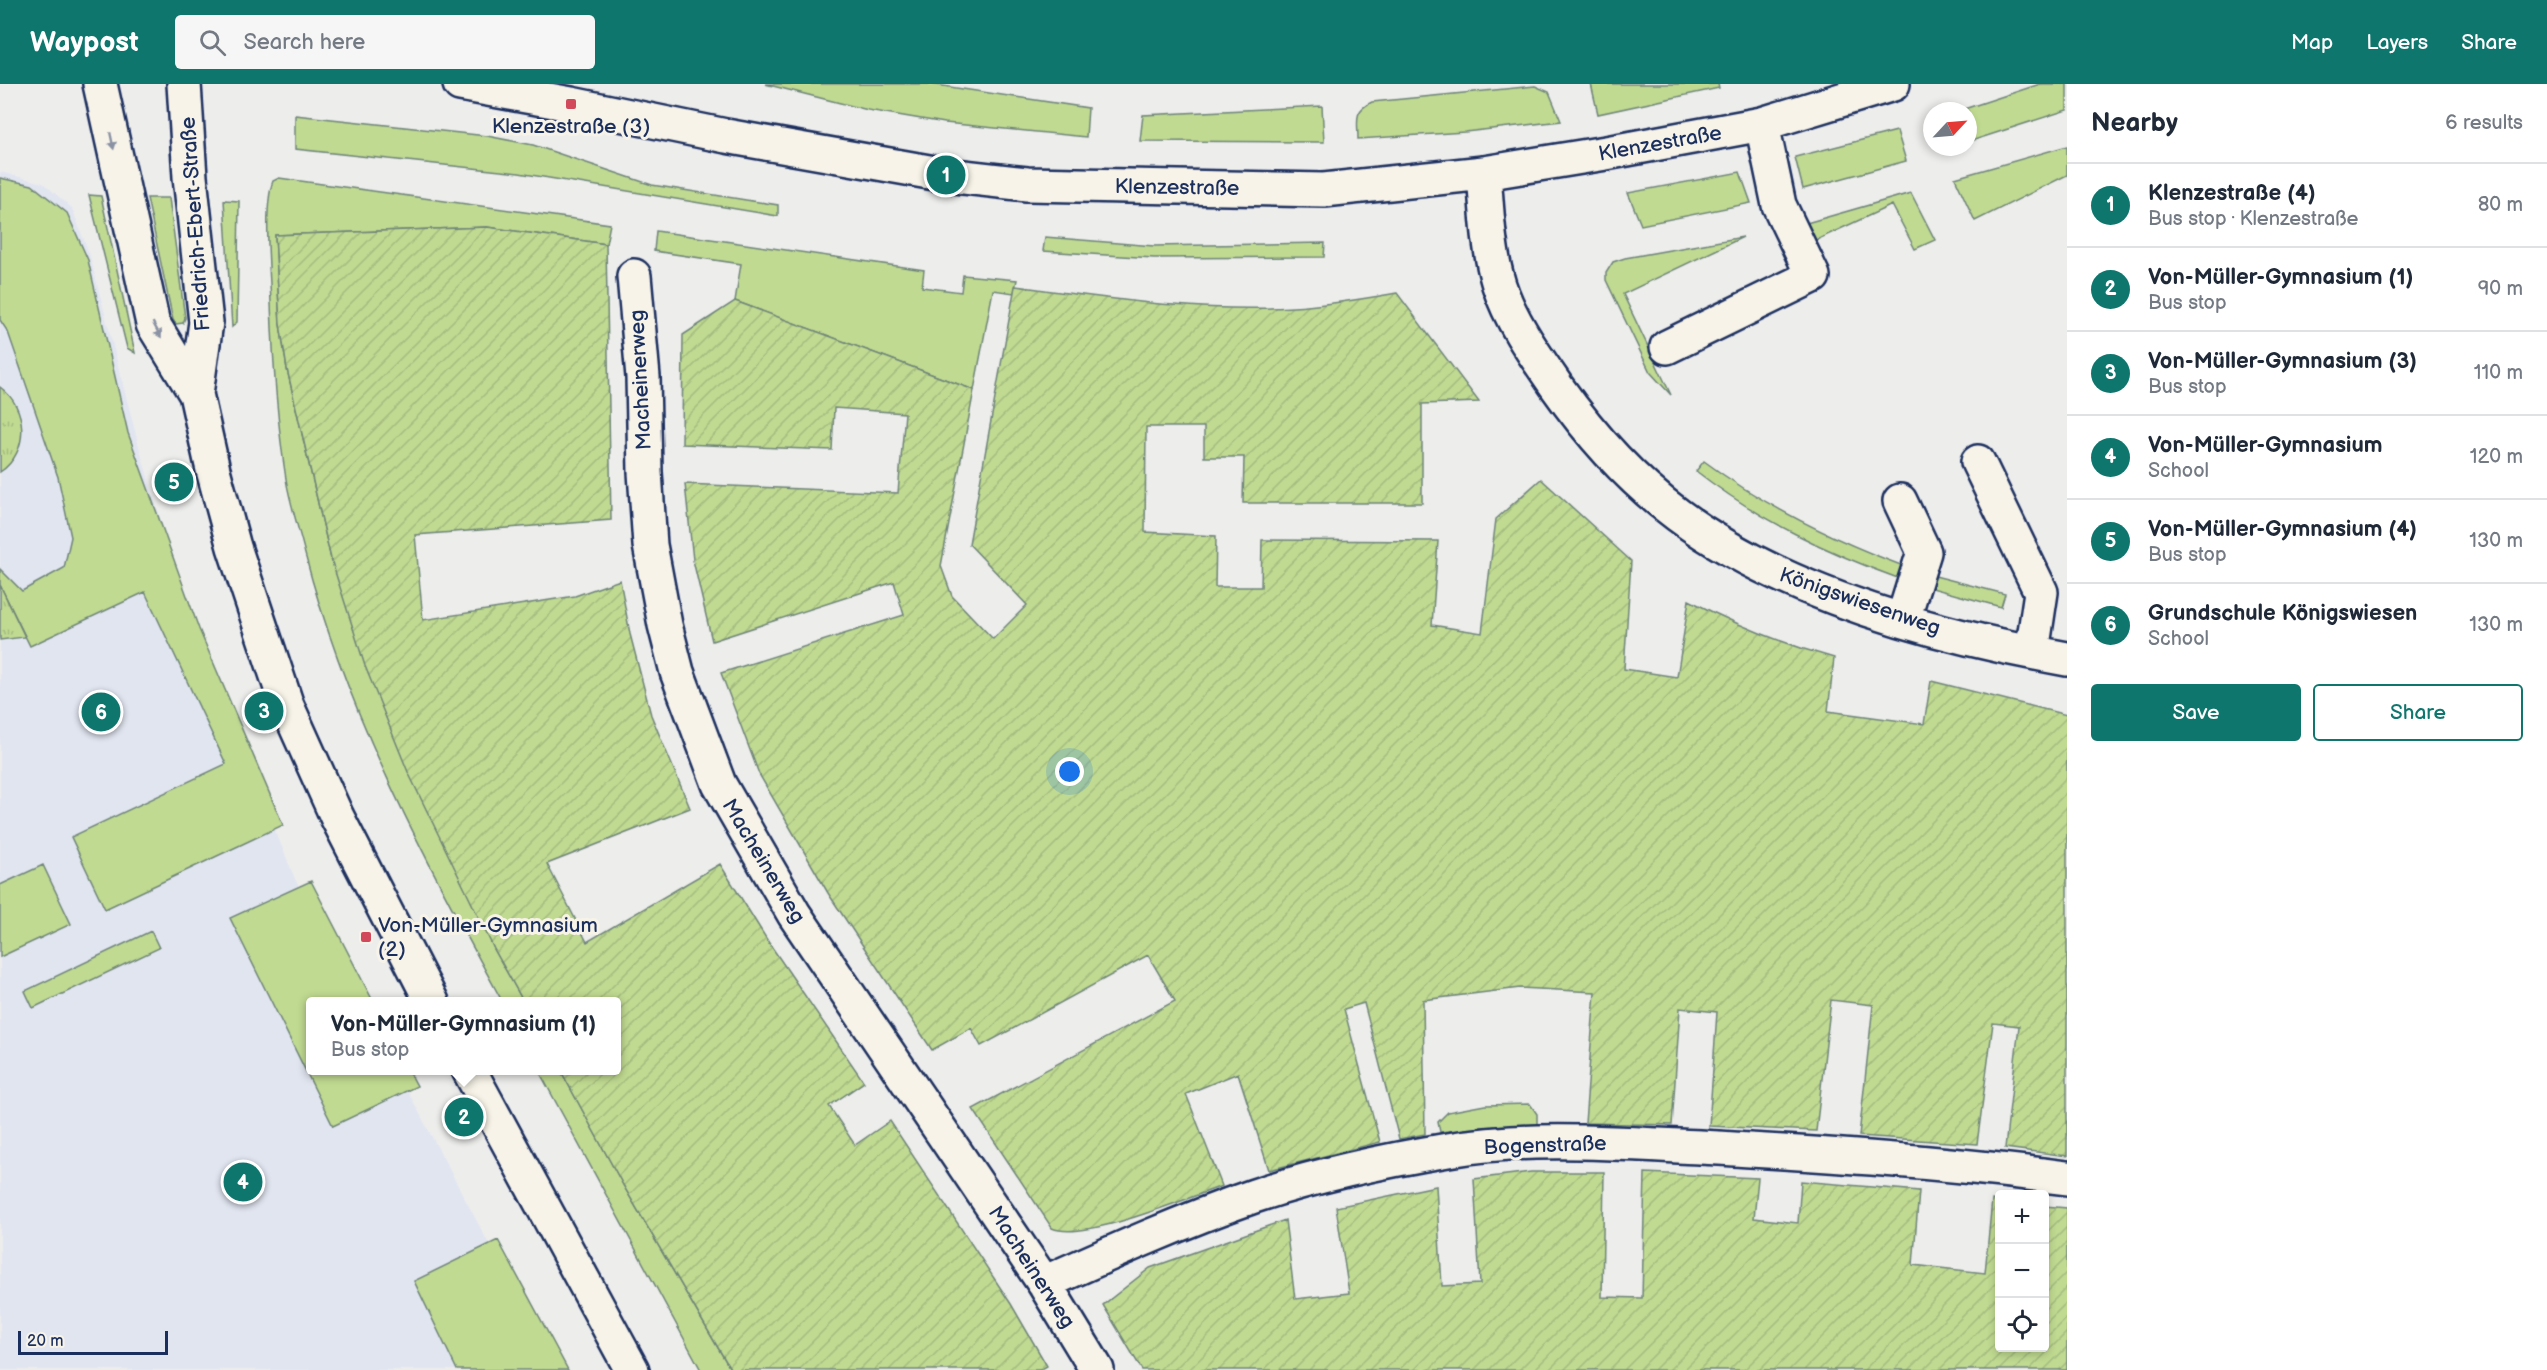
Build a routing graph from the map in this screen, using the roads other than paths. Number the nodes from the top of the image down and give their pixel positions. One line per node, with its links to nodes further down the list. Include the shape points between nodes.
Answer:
1 (100, 84): 9 (street, Friedrich-Ebert-Straße, one-way to 9, via 153,324)
2 (184, 84): 9 (street, Friedrich-Ebert-Straße, via 206,322)
3 (460, 84): 6 (street, Klenzestraße, via 737,138 946,175 1022,184 1324,190)
4 (1893, 84): 5 (street, Klenzestraße)
5 (1762, 124): 6 (street, Klenzestraße); 8 (street, via 1779,205 1813,276)
6 (1484, 172): 12 (street, Königswiesenweg, via 1492,255 1513,318 1577,416 1615,457 1677,515 1717,542 1837,597)
7 (634, 276): 18 (street, Macheinerweg, via 650,545 677,672 719,784 794,914)
8 (1667, 347)
9 (196, 394): 15 (street, via 234,547 287,706 337,817)
10 (1978, 462): 13 (street, via 2042,592)
11 (1900, 501): 12 (street, via 1924,552)
12 (1903, 619): 13 (street, Königswiesenweg)
13 (2032, 652): 14 (street, Königswiesenweg)
14 (2067, 659)
15 (429, 997)
16 (471, 1075): 19 (street)
17 (2067, 1178): 18 (street, Bogenstraße, via 1986,1168 1625,1143 1527,1143 1450,1149 1307,1180 1253,1197)
18 (1044, 1283): 20 (street, Macheinerweg)
19 (632, 1370)
20 (1097, 1370)

